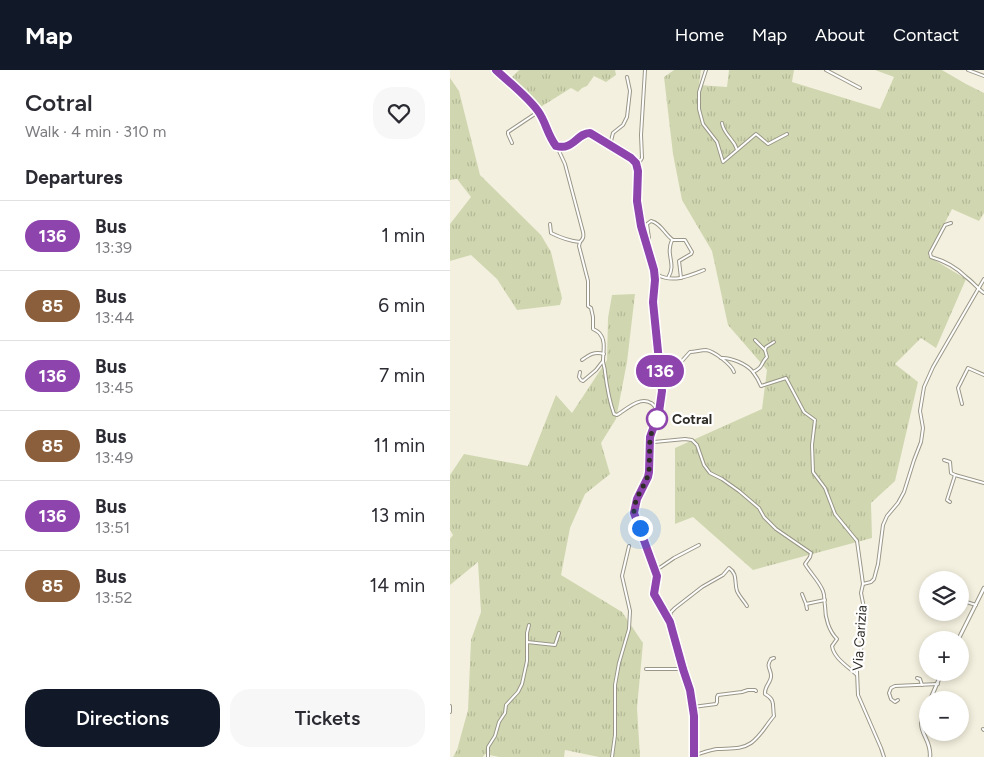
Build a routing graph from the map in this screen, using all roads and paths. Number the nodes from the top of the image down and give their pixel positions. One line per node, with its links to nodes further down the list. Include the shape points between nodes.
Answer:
1 (496, 70): 9 (main road)
2 (645, 70): 16 (street, via 642,158)
3 (706, 70): 15 (street, via 699,92 703,124 716,142 723,162)
4 (826, 70): 8 (street)
5 (968, 70): 7 (street)
6 (627, 76): 13 (street, via 630,91 627,118 613,133)
7 (984, 76)
8 (860, 88)
9 (538, 112): 12 (street, via 508,132); 14 (main road, via 548,133)
10 (722, 123): 15 (street)
11 (787, 134): 15 (street, via 768,144 756,134)
12 (512, 143)
13 (610, 144): 14 (main road, via 588,132 572,144); 16 (main road)
14 (560, 147): 20 (street, via 584,235)
15 (737, 150)
16 (637, 166): 21 (main road, via 637,201)
17 (951, 223): 27 (street, via 945,225 930,254 952,265)
18 (550, 224): 20 (street, via 551,233 571,242)
19 (672, 240): 21 (street, via 651,221 646,224); 24 (street, via 669,247 672,266); 25 (street, via 685,240 692,252 679,262)
20 (580, 242): 32 (street, via 593,330 600,334)
21 (646, 242): 22 (main road)
22 (650, 259): 24 (street, via 653,259 658,275); 40 (main road, via 655,280 653,302)
23 (704, 270): 25 (street)
24 (668, 278): 25 (street)
25 (681, 278)
26 (984, 279): 27 (street)
27 (978, 289): 28 (street); 51 (street, via 924,387 920,411 921,442 904,492 883,525 874,579)
28 (984, 294)
29 (755, 340): 31 (street)
30 (774, 342): 31 (street)
31 (765, 350): 38 (street, via 767,357 759,370)
32 (604, 354): 34 (street, via 590,354); 35 (street)
33 (720, 358): 37 (street); 38 (street, via 734,360); 40 (street, via 706,350 690,352 664,381)
34 (582, 360)
35 (603, 361): 36 (street, via 583,381 579,377); 42 (street, via 614,414 644,401 652,403)
36 (580, 372)
37 (734, 372)
38 (753, 372): 51 (street, Via Carizia, via 761,386 786,378 804,412 816,420 812,445 813,472 825,488 835,514 857,541)
39 (984, 375): 41 (street, via 968,368 958,388)
40 (662, 391): 42 (main road)
41 (962, 404)
42 (659, 412): 43 (main road)
43 (649, 446): 50 (main road, via 648,477 634,511); 54 (street, via 653,442 685,439 697,444 710,473 758,508 776,529 811,552 805,564 824,592)
44 (944, 460): 45 (street, via 950,462 951,473)
45 (955, 475): 46 (street); 47 (street, via 947,500)
46 (984, 482)
47 (950, 502)
48 (699, 545): 50 (street)
49 (629, 546): 82 (street, via 622,576 630,611 629,629 615,685)
50 (655, 571): 60 (main road, via 654,594)
51 (863, 584): 68 (street, Via Carizia, via 862,640)
52 (984, 588): 57 (street)
53 (802, 594): 56 (street)
54 (825, 600): 56 (street); 68 (street, via 827,622 837,639 832,651)
55 (969, 603): 57 (street)
56 (806, 604): 59 (street)
57 (976, 605): 62 (street)
58 (747, 606): 60 (street, via 738,591 736,575 729,568 675,608)
59 (807, 609)
60 (669, 620): 67 (main road)
61 (529, 625): 64 (street)
62 (963, 631)
63 (559, 633): 64 (street, via 555,645)
64 (527, 642): 81 (street, via 528,661 522,684 506,705 488,747)
65 (774, 658): 80 (street, via 769,662 770,677 764,690 773,701 774,716 764,729 746,746 716,749)
66 (646, 669): 67 (street)
67 (683, 669): 77 (main road)
68 (857, 675): 83 (street, Via Carizia, via 858,695)
69 (917, 678): 72 (street)
70 (939, 681): 71 (street)
71 (938, 684): 72 (street); 74 (street)
72 (922, 685): 75 (street, via 891,688 890,699)
73 (756, 691): 77 (street, via 718,695 716,704)
74 (934, 691)
75 (898, 700)
76 (450, 706): 78 (street)
77 (693, 707): 80 (main road)
78 (450, 712)
79 (927, 741): 84 (street)
80 (695, 756)
81 (489, 757)
82 (612, 757)
83 (884, 757)
84 (930, 757)

